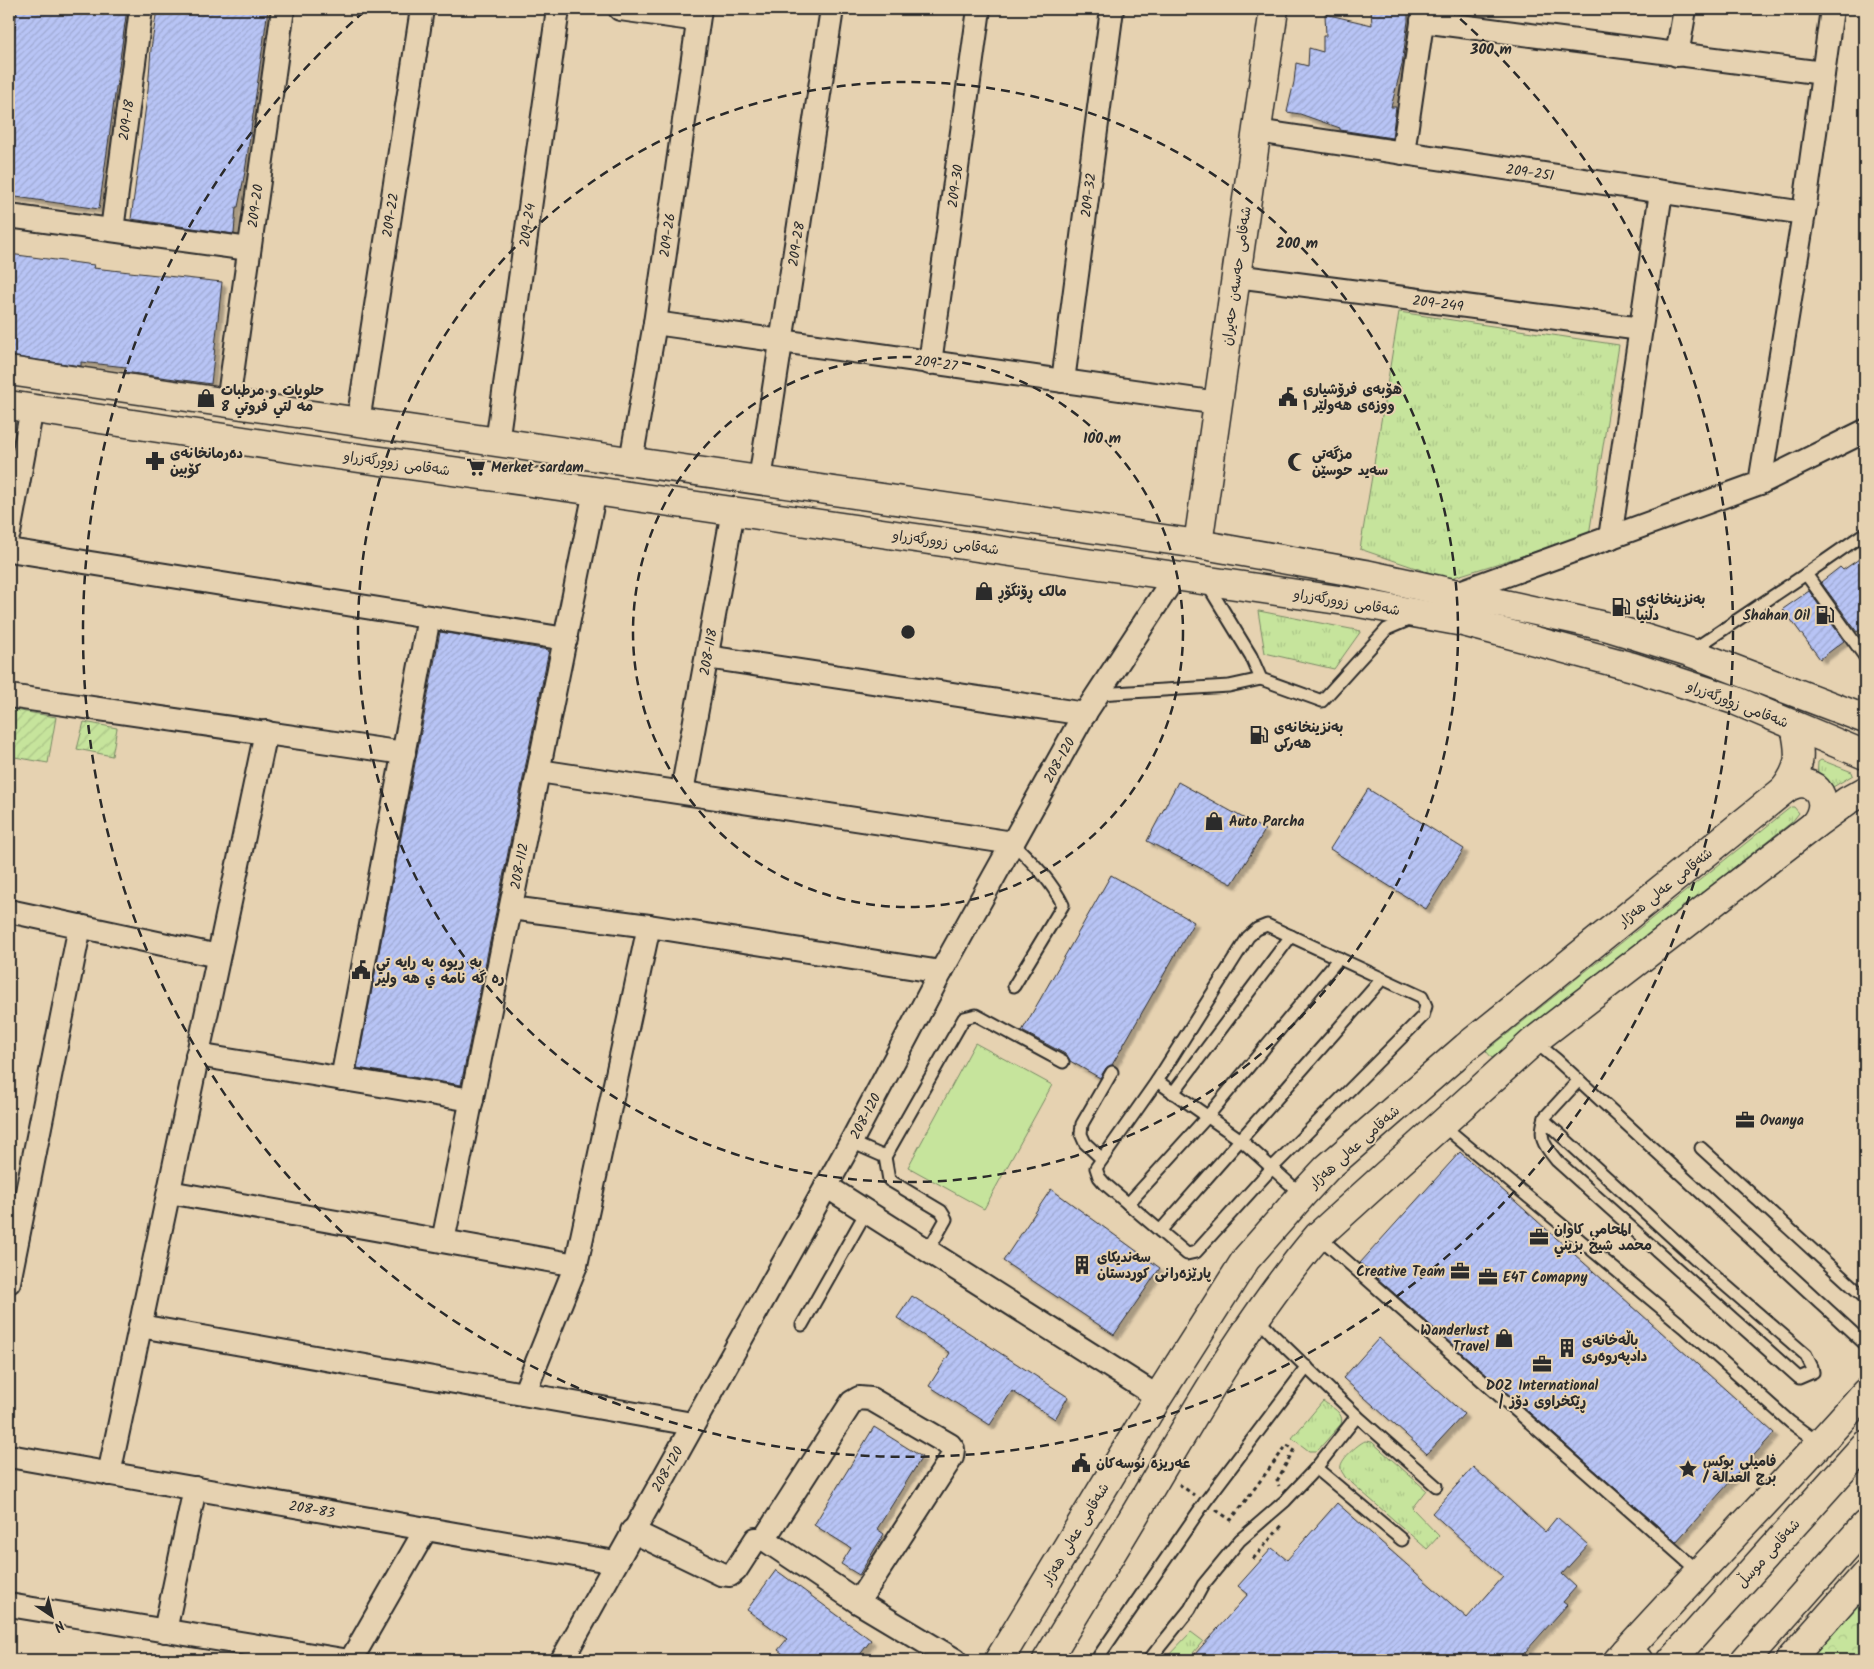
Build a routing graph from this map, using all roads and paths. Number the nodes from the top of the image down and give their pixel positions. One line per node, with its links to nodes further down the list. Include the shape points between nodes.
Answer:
1 (141, 9): 21 (street, 209-18)
2 (282, 9): 22 (street, 209-20)
3 (422, 9): 34 (street, 209-22)
4 (558, 9): 36 (street, 209-24)
5 (620, 9): 12 (street)
6 (832, 9): 26 (street, 209-28)
7 (979, 9): 27 (street, 209-30)
8 (1112, 9): 29 (street, 209-32)
9 (1274, 9): 16 (main road, شەقامی حەسەن حەیران)
10 (1685, 9): 14 (street)
11 (1832, 9): 15 (street)
12 (699, 15): 24 (street, 209-26)
13 (1423, 15): 14 (street); 17 (street)
14 (1677, 55): 15 (street)
15 (1823, 73): 19 (street)
16 (1257, 131): 17 (street, 209-251); 23 (main road, شەقامی حەسەن حەیران)
17 (1403, 153): 18 (street, 209-251)
18 (1661, 192): 19 (street, 209-251); 25 (street)
19 (1804, 213): 40 (street)
20 (9, 216): 21 (street)
21 (112, 230): 22 (street)
22 (249, 250): 30 (street, 209-20)
23 (1236, 276): 25 (street, 209-249); 31 (main road, شەقامی حەسەن حەیران)
24 (655, 324): 26 (street, 209-27); 38 (street, 209-26)
25 (1641, 329): 45 (street)
26 (781, 342): 27 (street, 209-27); 39 (street, 209-28)
27 (930, 362): 29 (street, 209-27)
28 (9, 371): 30 (main road, شەقامی زوورگەزراو)
29 (1063, 381): 31 (street, 209-27)
30 (228, 403): 33 (main road, شەقامی زوورگەزراو)
31 (1218, 403): 46 (main road, شەقامی حەسەن حەیران)
32 (21, 407): 37 (main road, شەقامی زوورگەزراو); 43 (street)
33 (308, 414): 34 (main road, شەقامی زوورگەزراو); 37 (main road)
34 (358, 422): 36 (main road, شەقامی زوورگەزراو)
35 (1865, 431): 40 (street)
36 (497, 442): 38 (main road, شەقامی زوورگەزراو)
37 (302, 450): 41 (main road, شەقامی زوورگەزراو)
38 (631, 461): 39 (main road, شەقامی زوورگەزراو)
39 (760, 480): 46 (main road, شەقامی زوورگەزراو)
40 (1760, 483): 45 (street)
41 (595, 491): 42 (main road, شەقامی زوورگەزراو); 54 (street, 208-112)
42 (733, 511): 49 (main road, شەقامی زوورگەزراو); 56 (street, 208-118)
43 (9, 533)
44 (1865, 533): 48 (lane)
45 (1610, 538): 51 (street)
46 (1198, 544): 51 (main road, شەقامی زوورگەزراو)
47 (9, 550): 53 (street)
48 (1806, 574): 55 (lane); 57 (lane)
49 (1175, 576): 50 (main road, شەقامی زوورگەزراو); 59 (street, 208-120)
50 (1205, 580): 52 (main road, شەقامی زوورگەزراو); 58 (lane, via 1251,656)
51 (1457, 593): 55 (main road, شەقامی زوورگەزراو, via 1605,626)
52 (1421, 614): 58 (lane, via 1387,629 1322,701); 63 (main road, شەقامی زوورگەزراو, via 1634,667 1734,700)
53 (429, 617): 54 (street); 65 (street)
54 (566, 639): 67 (street, 208-112)
55 (1690, 652): 62 (main road, شەقامی زوورگەزراو)
56 (707, 657): 61 (street); 69 (street, 208-118)
57 (1865, 657)
58 (1261, 679): 59 (lane, via 1229,686)
59 (1098, 694): 61 (street, 208-120)
60 (9, 696): 64 (street)
61 (1085, 714): 72 (street, 208-120)
62 (1865, 719)
63 (1795, 726): 66 (main road, شەقامی زوورگەزراو); 68 (main road, شەقامی عەلی هەژار, via 1798,762 1794,777)
64 (266, 732): 65 (street); 78 (street)
65 (404, 753): 87 (street)
66 (1865, 755)
67 (539, 771): 69 (street); 73 (street, 208-112)
68 (1784, 790): 71 (main road, via 1797,783 1812,786 1818,791 1822,797 1823,812); 103 (main road, شەقامی عەلی هەژار, via 1466,1047 1328,1168)
69 (682, 792): 72 (street)
70 (1865, 792): 71 (main road)
71 (1814, 825): 83 (main road)
72 (1013, 843): 80 (street, 208-120); 82 (lane, via 1040,870 1062,905)
73 (511, 908): 76 (street); 91 (street, 208-112)
74 (9, 911): 75 (street)
75 (80, 926): 78 (street); 111 (street)
76 (648, 926): 80 (street); 110 (street)
77 (1291, 936): 79 (lane); 89 (lane, via 1267,925 1248,937); 90 (lane)
78 (218, 956): 84 (street)
79 (1339, 958): 81 (lane); 92 (lane)
80 (942, 972): 96 (street, 208-120)
81 (1382, 979): 95 (lane); 100 (lane, via 1422,997 1426,1006 1423,1016)
82 (1014, 986)
83 (1534, 1041): 88 (lane); 94 (main road)
84 (198, 1055): 87 (street); 102 (street)
85 (1063, 1062): 98 (lane, via 976,1015 964,1018)
86 (1112, 1072): 99 (lane, via 1082,1124 1081,1134 1085,1143)
87 (342, 1079): 91 (street)
88 (1579, 1080): 93 (lane); 116 (lane)
89 (1157, 1081): 90 (lane); 99 (lane)
90 (1173, 1093): 92 (lane)
91 (472, 1100): 108 (street, 208-112)
92 (1207, 1117): 95 (lane); 104 (lane)
93 (1544, 1120): 93 (lane, via 1543,1142 1557,1161 1799,1378 1813,1372 1806,1355)
94 (1441, 1124): 107 (main road); 123 (lane, via 1684,1327 1790,1422)
95 (1241, 1140): 100 (lane); 106 (lane)
96 (851, 1142): 98 (lane); 101 (street, 208-120)
97 (1702, 1148): 112 (lane)
98 (885, 1157): 109 (lane, via 889,1180 941,1211 946,1219)
99 (1102, 1159): 104 (lane, via 1096,1168 1099,1177)
100 (1272, 1168): 103 (lane); 106 (lane, via 1196,1252 1187,1254)
101 (826, 1186): 105 (street); 122 (street, 208-120)
102 (169, 1192): 108 (street); 115 (street)
103 (1302, 1195): 120 (main road, شەقامی عەلی هەژار, via 1246,1259)
104 (1128, 1204): 106 (lane)
105 (866, 1212): 109 (street); 114 (lane)
106 (1160, 1231)
107 (1318, 1236): 113 (main road); 140 (lane)
108 (443, 1241): 110 (street)
109 (928, 1251): 120 (street)
110 (576, 1265): 119 (street)
111 (9, 1282)
112 (1865, 1298)
113 (1256, 1317): 117 (lane); 152 (main road, via 1182,1433)
114 (802, 1325)
115 (140, 1326): 119 (street); 127 (street)
116 (1865, 1344)
117 (1307, 1367): 121 (lane); 132 (lane)
118 (1865, 1393): 123 (main road)
119 (524, 1394): 122 (street)
120 (1158, 1398): 151 (main road, شەقامی عەلی هەژار)
121 (1357, 1416): 126 (lane); 129 (lane)
122 (692, 1424): 135 (street, 208-120)
123 (1820, 1444): 140 (main road)
124 (1865, 1445): 154 (main road, شەقامی موسڵ)
125 (9, 1456): 127 (street, 208-83)
126 (1316, 1468): 131 (lane); 137 (lane)
127 (109, 1474): 130 (street, 208-83)
128 (1174, 1481): 132 (path)
129 (1436, 1486)
130 (196, 1488): 134 (street, 208-83); 144 (street)
131 (1285, 1501): 132 (path, via 1277,1481 1294,1449 1287,1445 1231,1520); 138 (path, via 1284,1522); 153 (lane, via 1240,1540)
132 (1205, 1502): 145 (lane)
133 (1865, 1525): 155 (main road)
134 (426, 1529): 139 (street, 208-83); 148 (street)
135 (632, 1531): 136 (street, via 721,1574 736,1570 756,1539); 139 (street, 208-120)
136 (764, 1539): 142 (street); 142 (street, via 852,1402 859,1398 871,1399 950,1445 952,1457)
137 (1402, 1540)
138 (1254, 1559)
139 (616, 1562): 149 (street, 208-120)
140 (1698, 1571): 146 (main road)
141 (1865, 1574): 156 (main road)
142 (858, 1602): 150 (street)
143 (9, 1605): 144 (street)
144 (165, 1631): 147 (street)
145 (1099, 1656)
146 (1627, 1657)
147 (344, 1660)
148 (351, 1660)
149 (562, 1660)
150 (955, 1660)
151 (999, 1660)
152 (1047, 1660)
153 (1149, 1660)
154 (1672, 1660)
155 (1745, 1660)
156 (1790, 1660)

